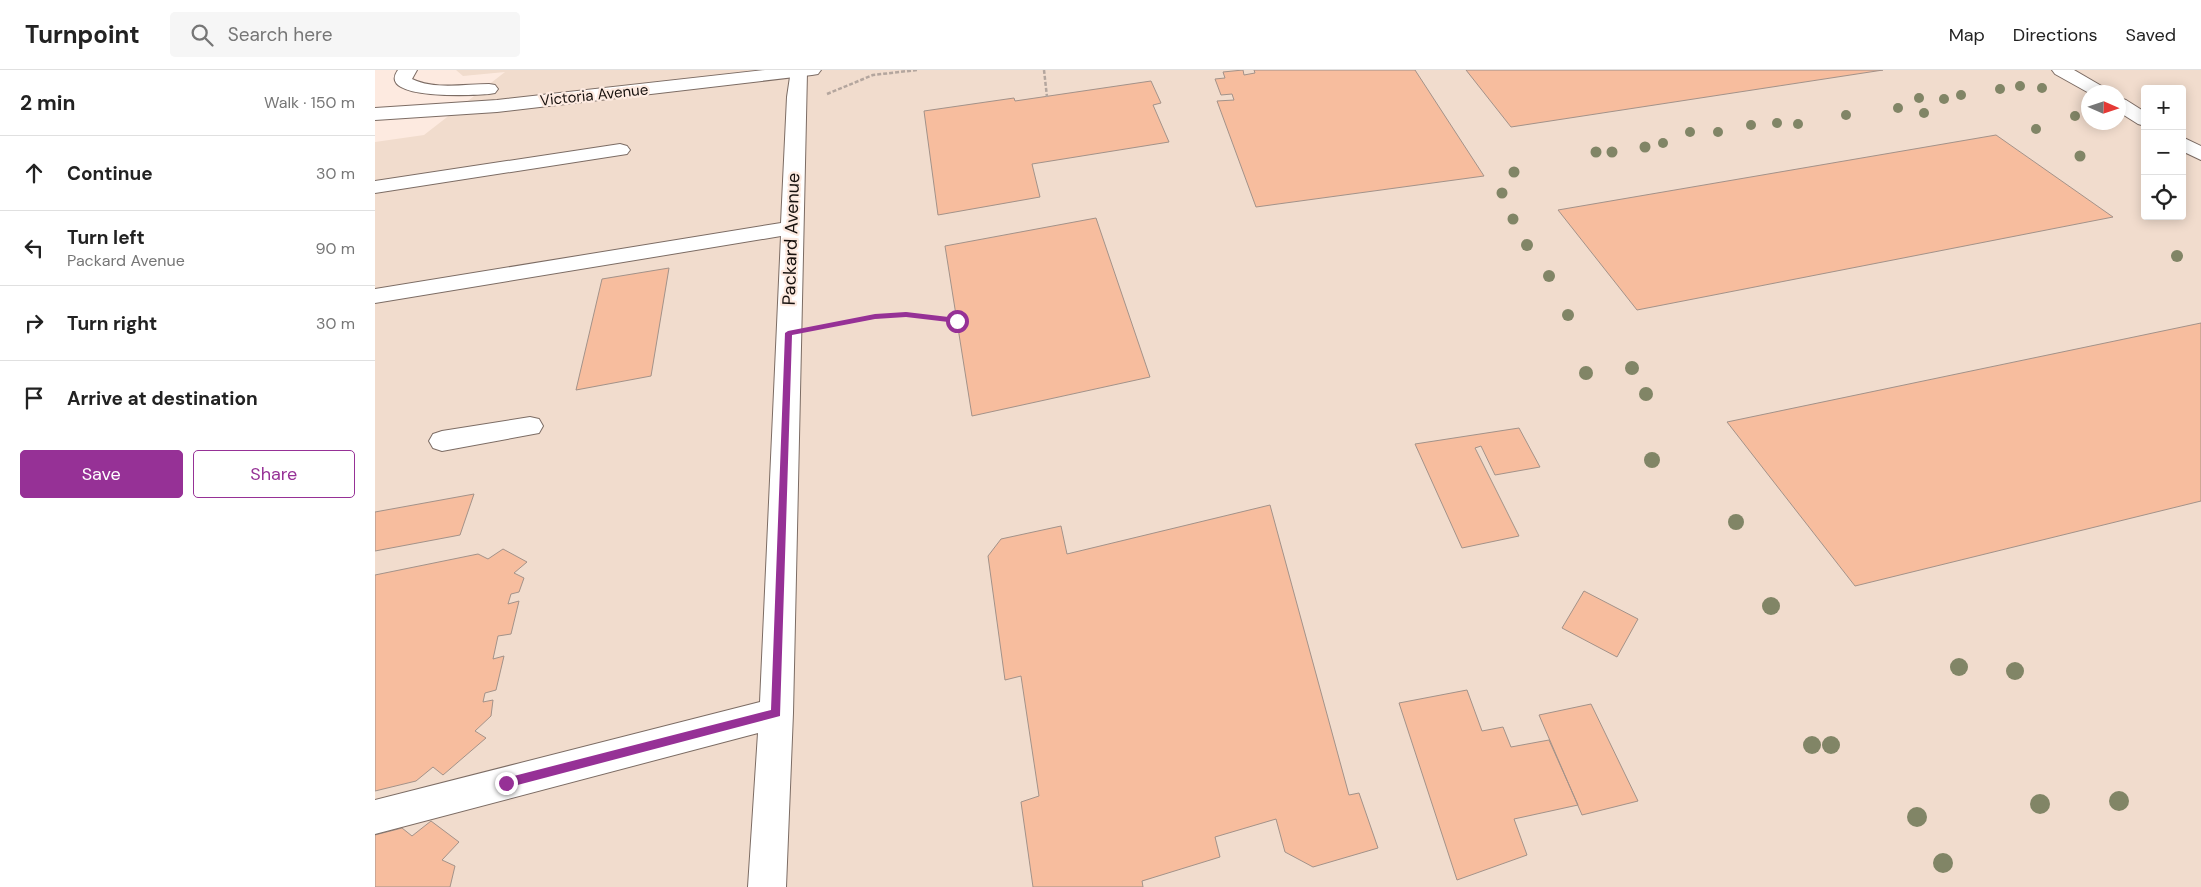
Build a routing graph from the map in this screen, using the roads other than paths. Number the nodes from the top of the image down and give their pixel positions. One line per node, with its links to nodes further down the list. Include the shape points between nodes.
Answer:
1 (408, 70): 6 (street, via 403,81 409,85)
2 (2061, 70): 4 (street)
3 (803, 71): 8 (street, Victoria Avenue); 17 (street, Packard Avenue)
4 (2087, 85)
5 (508, 87): 6 (street)
6 (489, 89): 7 (street, via 433,96)
7 (375, 98)
8 (497, 106): 10 (street, Victoria Avenue); 12 (street)
9 (2126, 108): 11 (street)
10 (375, 114)
11 (2141, 118)
12 (375, 126)
13 (2186, 145): 15 (street)
14 (620, 150): 16 (street)
15 (2201, 154)
16 (375, 187)
17 (792, 228): 18 (street); 21 (street, Packard Avenue)
18 (375, 296)
19 (530, 426): 20 (street)
20 (442, 441)
21 (776, 713): 22 (street); 23 (street, Packard Avenue)
22 (375, 817)
23 (767, 887)

